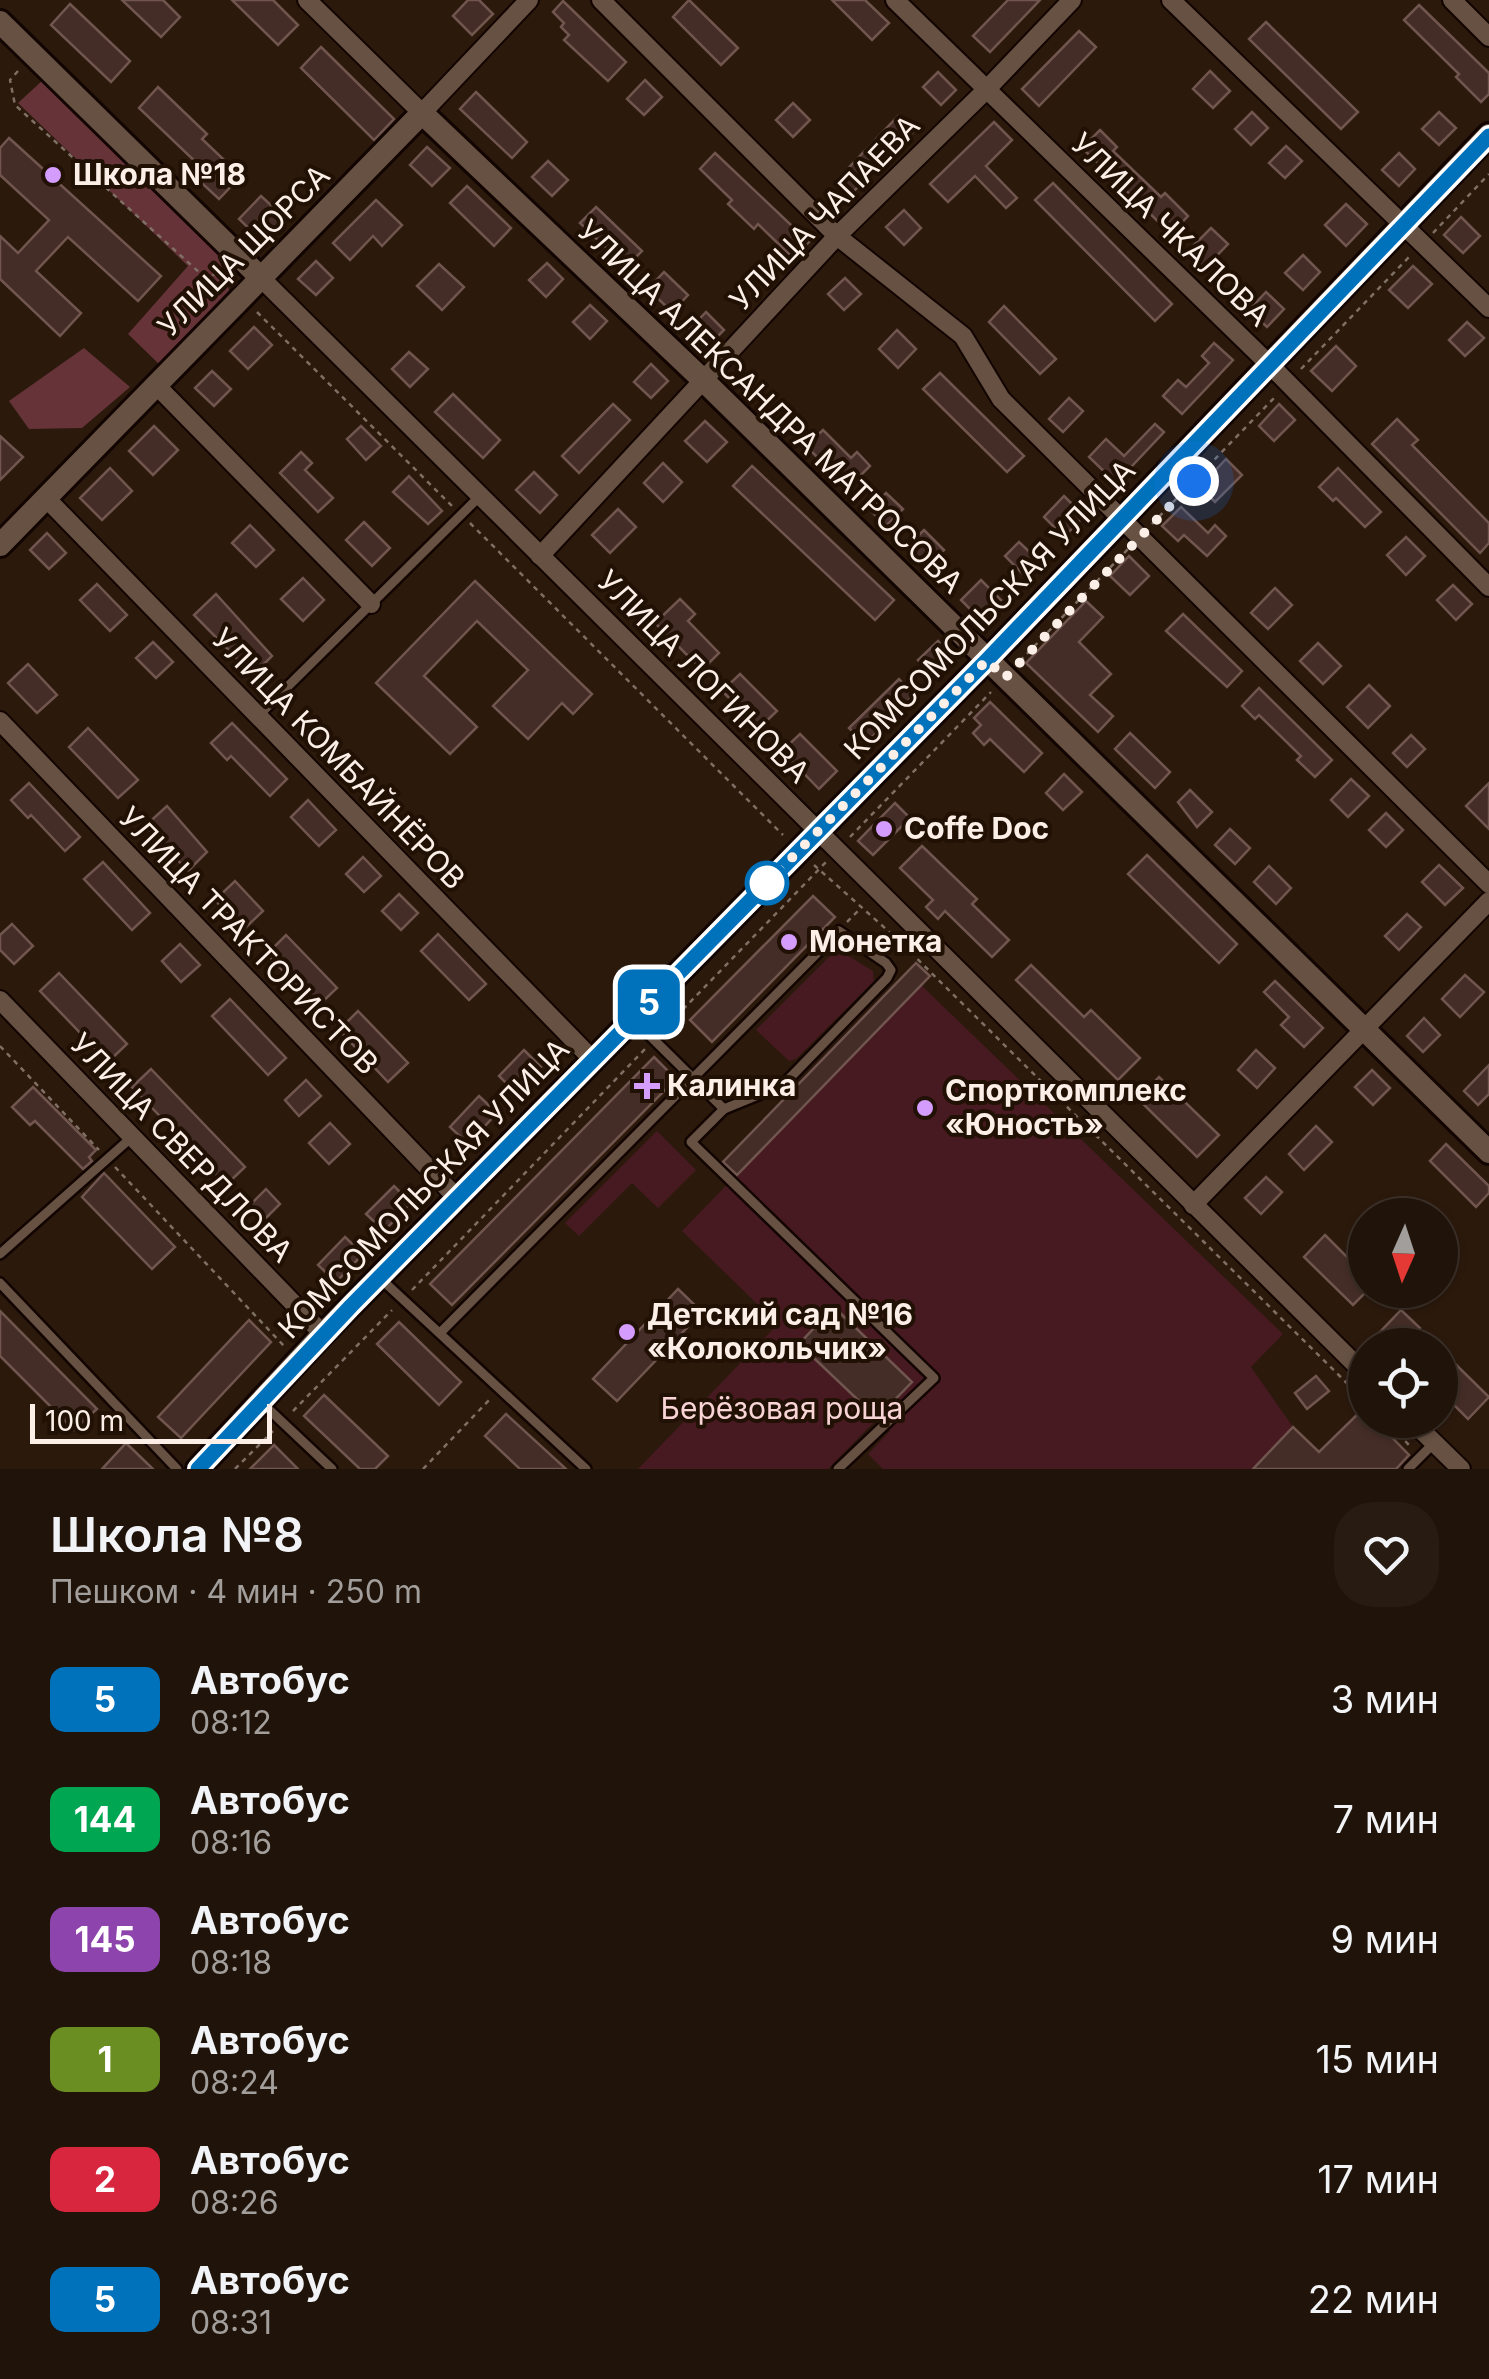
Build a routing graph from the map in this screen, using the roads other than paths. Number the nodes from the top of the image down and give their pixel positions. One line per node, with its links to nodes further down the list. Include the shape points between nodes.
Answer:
1 (307, 0): 11 (street, УЛИЦА АЛЕКСАНДРА МАТРОСОВА)
2 (530, 0): 11 (street, УЛИЦА ЩОРСА)
3 (601, 0): 14 (street)
4 (895, 0): 10 (street, УЛИЦА ЧКАЛОВА)
5 (1072, 0): 10 (street, УЛИЦА ЧАПАЕВА)
6 (1171, 0): 13 (street)
7 (1452, 0): 9 (street)
8 (0, 22): 15 (street, УЛИЦА ЛОГИНОВА)
9 (1489, 37)
10 (985, 91): 14 (street, УЛИЦА ЧАПАЕВА); 17 (street, УЛИЦА ЧКАЛОВА)
11 (422, 113): 15 (street, УЛИЦА ЩОРСА); 18 (street, УЛИЦА АЛЕКСАНДРА МАТРОСОВА)
12 (1489, 136): 13 (street, КОМСОМОЛЬСКАЯ УЛИЦА)
13 (1404, 224): 16 (street); 17 (street, КОМСОМОЛЬСКАЯ УЛИЦА)
14 (838, 236): 18 (street, УЛИЦА ЧАПАЕВА); 22 (street, via 963,336 1001,400)
15 (260, 277): 19 (street, УЛИЦА ЩОРСА); 20 (street, УЛИЦА ЛОГИНОВА)
16 (1489, 308)
17 (1270, 365): 22 (street, КОМСОМОЛЬСКАЯ УЛИЦА); 25 (street, УЛИЦА ЧКАЛОВА)
18 (703, 380): 24 (street, УЛИЦА ЧАПАЕВА); 27 (street, УЛИЦА АЛЕКСАНДРА МАТРОСОВА)
19 (154, 384): 21 (street, УЛИЦА ЩОРСА); 26 (street)
20 (480, 496): 24 (street, УЛИЦА ЛОГИНОВА); 26 (lane)
21 (45, 497): 23 (street, УЛИЦА ЩОРСА); 28 (street, УЛИЦА КОМБАЙНЁРОВ)
22 (1120, 519): 27 (street, КОМСОМОЛЬСКАЯ УЛИЦА); 31 (street)
23 (0, 544)
24 (540, 556): 30 (street, УЛИЦА ЛОГИНОВА)
25 (1489, 587)
26 (371, 604): 28 (lane)
27 (987, 660): 30 (street, КОМСОМОЛЬСКАЯ УЛИЦА); 35 (street, УЛИЦА АЛЕКСАНДРА МАТРОСОВА)
28 (258, 716): 36 (street, УЛИЦА КОМБАЙНЁРОВ)
29 (0, 721): 41 (street, УЛИЦА ТРАКТОРИСТОВ)
30 (816, 832): 34 (street, КОМСОМОЛЬСКАЯ УЛИЦА); 42 (street, УЛИЦА ЛОГИНОВА)
31 (1489, 884)
32 (1489, 901): 35 (street)
33 (0, 1000): 39 (street, УЛИЦА СВЕРДЛОВА)
34 (633, 1019): 36 (street, КОМСОМОЛЬСКАЯ УЛИЦА); 37 (lane)
35 (1366, 1031): 40 (street, УЛИЦА АЛЕКСАНДРА МАТРОСОВА); 42 (street)
36 (592, 1060): 41 (street, КОМСОМОЛЬСКАЯ УЛИЦА)
37 (692, 1078): 38 (lane); 38 (lane, via 839,930 886,962 887,978 783,1086); 47 (lane)
38 (724, 1109): 56 (lane, via 692,1142 934,1378)
39 (132, 1137): 43 (lane); 46 (street, УЛИЦА СВЕРДЛОВА)
40 (1489, 1152)
41 (457, 1198): 44 (street, КОМСОМОЛЬСКАЯ УЛИЦА)
42 (1193, 1204): 48 (street, УЛИЦА ЛОГИНОВА)
43 (0, 1254)
44 (379, 1277): 46 (street, КОМСОМОЛЬСКАЯ УЛИЦА); 47 (lane)
45 (0, 1283): 53 (lane)
46 (323, 1334): 49 (street, КОМСОМОЛЬСКАЯ УЛИЦА)
47 (440, 1334): 55 (lane)
48 (1348, 1357)
49 (261, 1402): 52 (lane); 54 (street, КОМСОМОЛЬСКАЯ УЛИЦА)
50 (1422, 1438): 51 (street)
51 (1428, 1449): 57 (lane); 58 (street)
52 (326, 1467)
53 (177, 1469)
54 (198, 1469)
55 (586, 1469)
56 (838, 1469)
57 (1408, 1469)
58 (1461, 1469)

